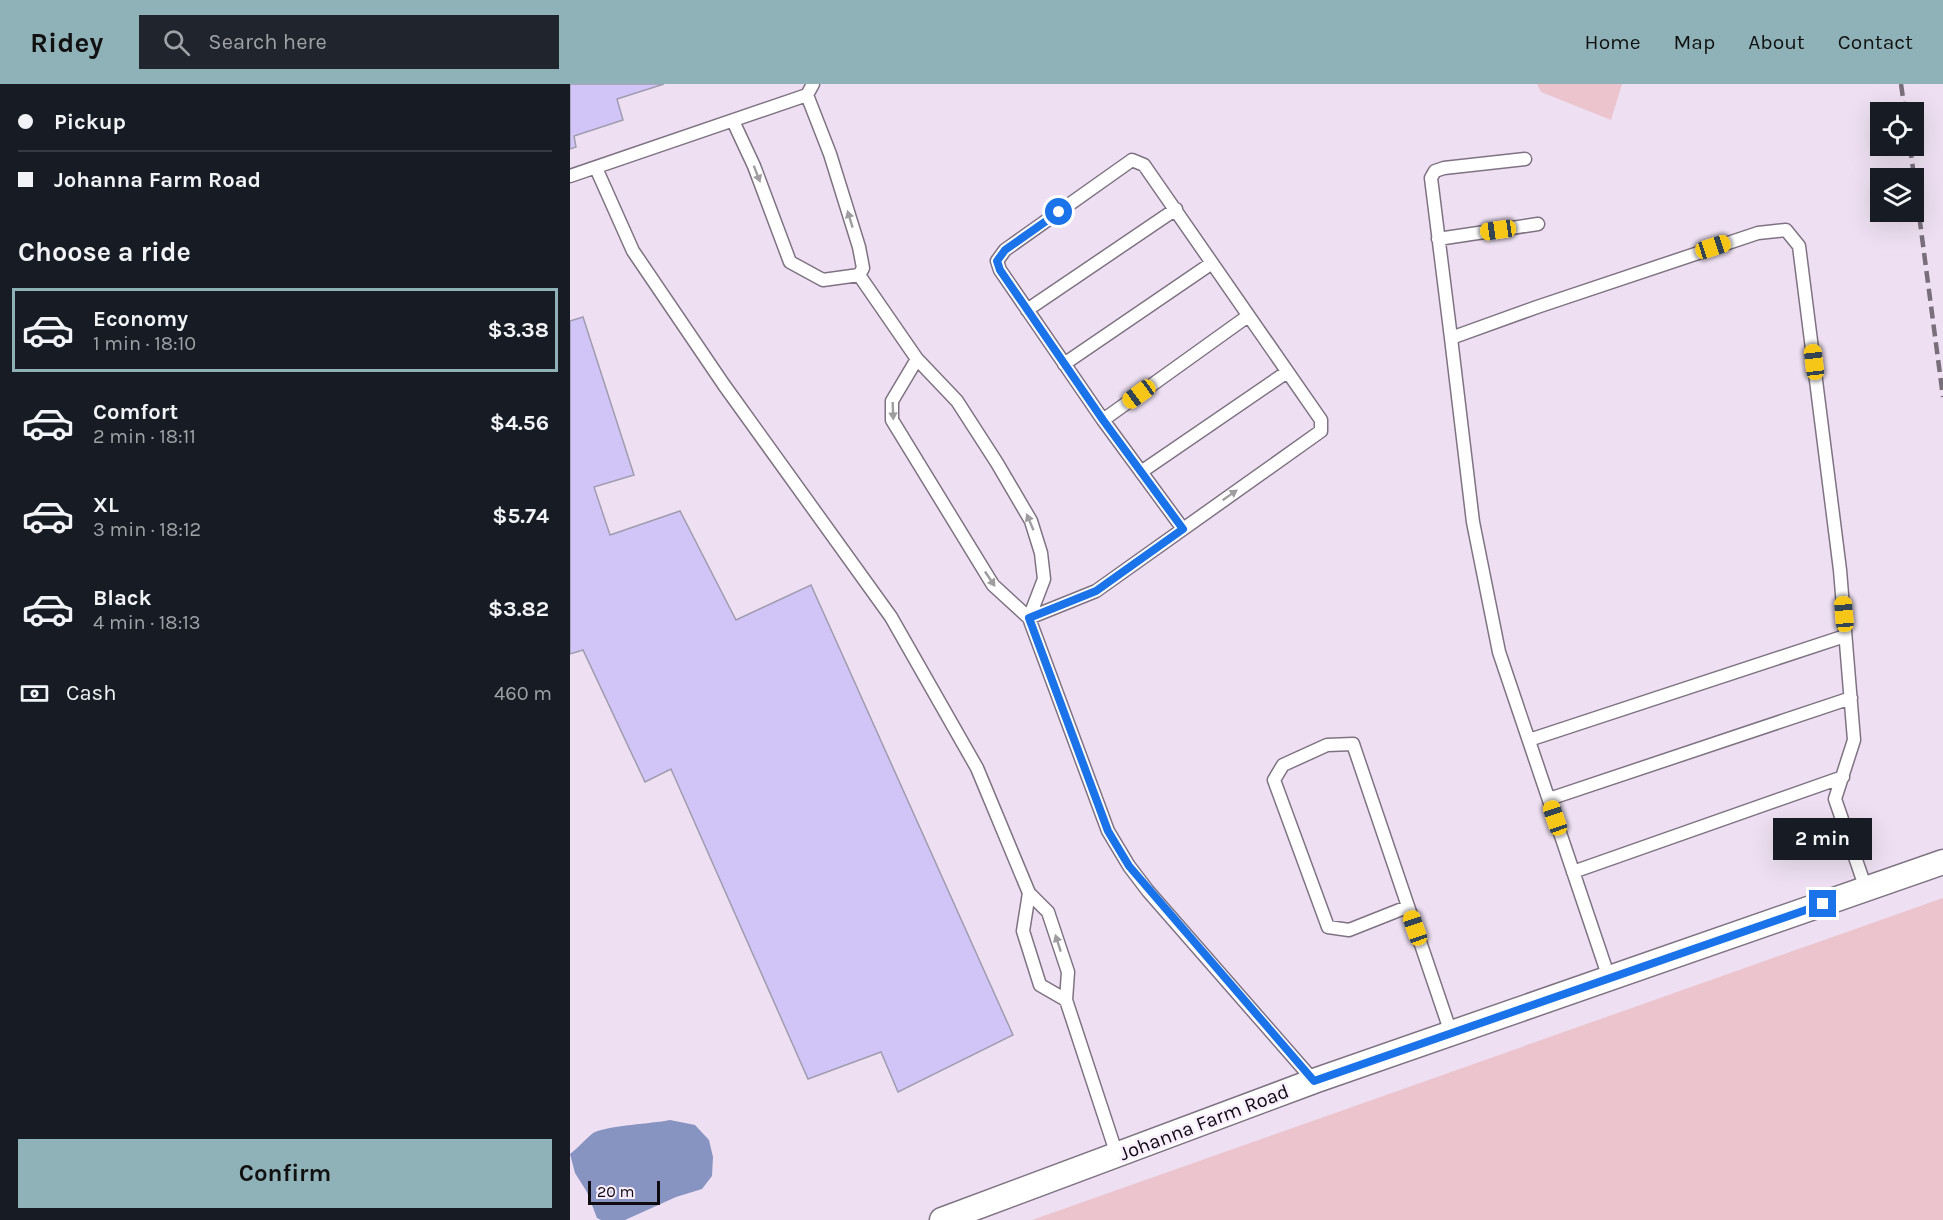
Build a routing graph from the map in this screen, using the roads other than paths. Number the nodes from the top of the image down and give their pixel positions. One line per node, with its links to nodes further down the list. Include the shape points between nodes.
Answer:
1 (810, 89): 2 (lane); 10 (lane, one-way to 1, via 863,268 859,247)
2 (734, 121): 4 (lane); 10 (lane, one-way to 10, via 790,261 823,280)
3 (1525, 159): 8 (lane, via 1435,171 1431,178)
4 (596, 168): 5 (lane); 29 (lane, via 633,251 891,617 977,768)
5 (570, 176)
6 (1176, 209): 9 (lane); 11 (lane); 11 (lane, via 1144,165 1132,160 1005,250 997,261)
7 (1538, 224): 8 (lane)
8 (1437, 239): 13 (lane)
9 (1212, 263): 12 (lane); 15 (lane)
10 (860, 275): 14 (lane)
11 (1027, 310): 15 (lane)
12 (1248, 316): 16 (lane); 17 (lane)
13 (1451, 338): 21 (lane, via 1758,232 1786,230 1799,246); 23 (lane, via 1473,522 1499,652)
14 (917, 359): 20 (lane, one-way to 14, via 1044,579 1031,521 957,401); 20 (lane, one-way to 20, via 892,401 892,420 993,585)
15 (1064, 364): 17 (lane)
16 (1287, 372): 18 (lane); 19 (lane, one-way to 16, via 1322,431 1321,420)
17 (1103, 420): 18 (lane)
18 (1141, 472): 19 (lane)
19 (1183, 529): 20 (lane, via 1096,591)
20 (1029, 618): 34 (lane, via 1108,831 1129,866)
21 (1845, 636): 22 (lane); 23 (lane)
22 (1851, 698): 24 (lane, via 1854,740); 25 (lane)
23 (1529, 740): 25 (lane)
24 (1843, 777): 27 (lane); 28 (lane, via 1834,799)
25 (1549, 800): 27 (lane)
26 (1943, 862): 28 (street, Johanna Farm Road)
27 (1573, 872): 31 (lane)
28 (1866, 889): 31 (street, Johanna Farm Road)
29 (1029, 893): 32 (lane, one-way to 29, via 1068,972 1048,912); 32 (lane, via 1023,931 1040,985)
30 (1407, 907): 30 (lane, via 1353,744 1327,745 1283,765 1274,780 1328,927 1349,930); 33 (lane)
31 (1609, 978): 33 (street, Johanna Farm Road)
32 (1066, 1000): 35 (lane)
33 (1451, 1033): 34 (street, Johanna Farm Road)
34 (1314, 1081): 35 (street, Johanna Farm Road)
35 (1117, 1155): 36 (street, Johanna Farm Road)
36 (942, 1220)

